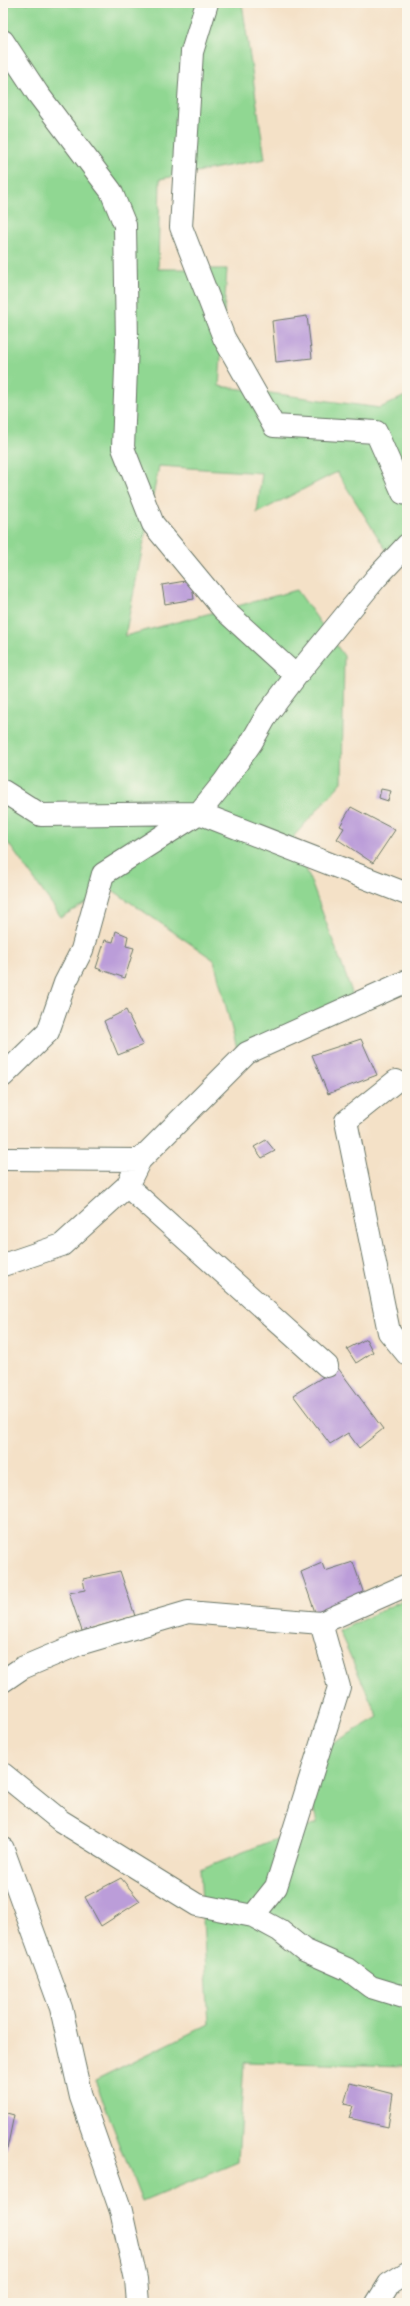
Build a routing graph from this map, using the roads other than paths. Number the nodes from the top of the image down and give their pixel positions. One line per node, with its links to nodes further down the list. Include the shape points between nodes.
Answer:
1 (207, 3): 3 (street, via 192,52 181,227 224,338 274,426 376,432 403,493)
2 (3, 41): 5 (street, via 38,94 111,191 125,225 127,342 123,448 153,524 224,610)
3 (407, 494)
4 (407, 544): 5 (street)
5 (296, 676): 7 (street, via 268,713 224,782)
6 (3, 790): 7 (street, via 41,815)
7 (198, 813): 8 (street); 10 (street, via 103,874 82,950 65,983 48,1032)
8 (407, 894)
9 (407, 981): 13 (street, via 247,1053)
10 (3, 1076)
11 (396, 1081): 16 (street, via 346,1121 389,1332)
12 (3, 1159): 13 (street)
13 (140, 1160): 14 (street)
14 (126, 1186): 15 (street, via 62,1245); 17 (street)
15 (3, 1265)
16 (407, 1354)
17 (327, 1366)
18 (407, 1585): 19 (street)
19 (321, 1623): 20 (street, via 188,1612 79,1644 22,1668); 23 (street, via 339,1687 276,1887)
20 (3, 1681)
21 (3, 1774): 23 (street, via 61,1821 197,1905)
22 (3, 1849): 26 (street, via 61,2008 81,2097 121,2210 136,2279)
23 (253, 1916): 24 (street, via 279,1930 304,1950 347,1969 371,1987)
24 (407, 1998)
25 (407, 2273): 27 (street, via 389,2284)
26 (138, 2303)
27 (377, 2303)

